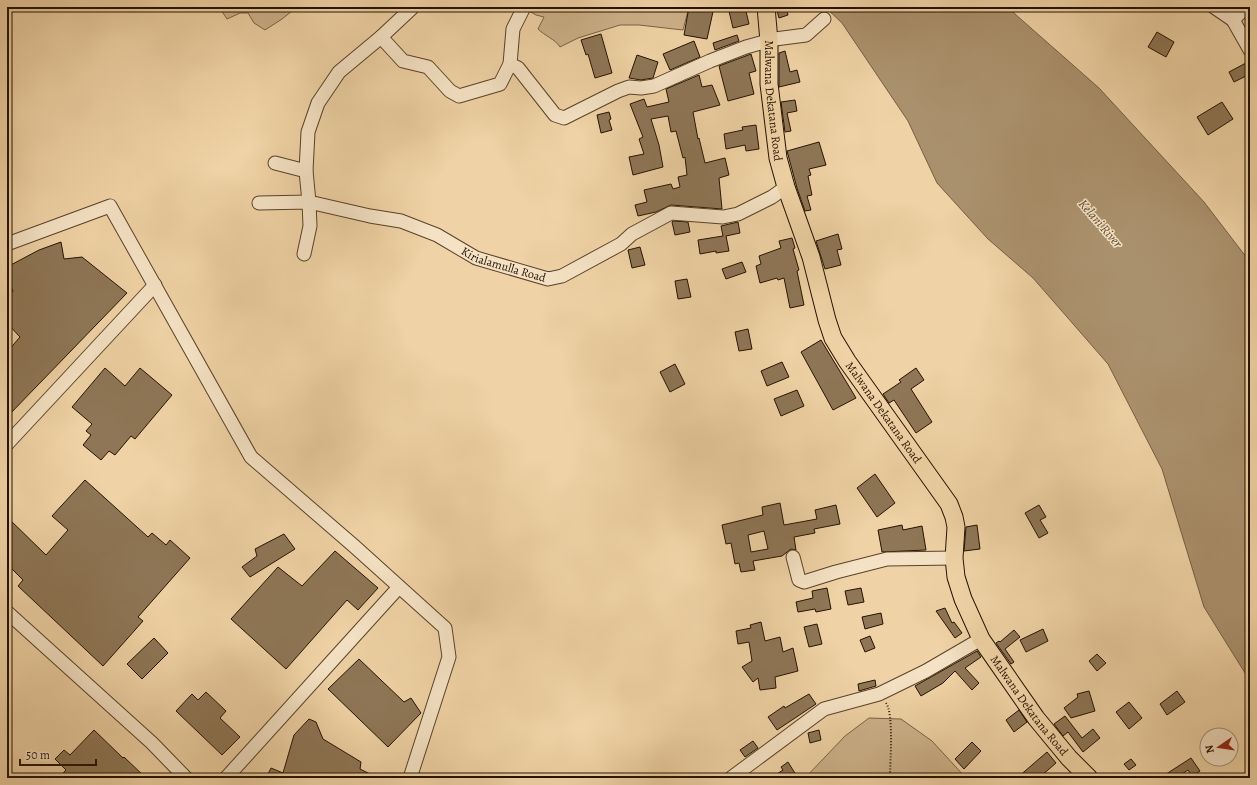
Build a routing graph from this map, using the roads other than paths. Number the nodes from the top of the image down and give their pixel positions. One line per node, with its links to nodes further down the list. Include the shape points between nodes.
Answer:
1 (413, 7): 8 (street)
2 (524, 7): 11 (street, via 513,29)
3 (766, 7): 9 (main road, Malwana Dekatana Road)
4 (1214, 7): 7 (street)
5 (1246, 7): 7 (street)
6 (824, 19): 9 (street, via 806,35)
7 (1233, 20): 10 (street)
8 (381, 37): 11 (street, via 403,62 428,67 450,91 459,96 500,84); 13 (street, via 339,72 318,103 308,132)
9 (769, 41): 11 (street, via 710,60 654,86 629,87 618,91 564,118 555,115 518,68); 14 (main road, Malwana Dekatana Road, via 769,84 773,120 778,158)
10 (1250, 50)
11 (510, 64)
12 (275, 162): 13 (street)
13 (306, 171): 15 (street)
14 (786, 187): 15 (street, Kirialamulla Road, via 738,214 722,217 671,213 562,276 548,279 476,258 437,235 401,221); 22 (main road, Malwana Dekatana Road, via 811,257 834,338 847,361 949,504 956,527)
15 (309, 202): 16 (street, Kirialamulla Road); 18 (street, via 310,226)
16 (259, 203)
17 (7, 244): 19 (street, via 110,206)
18 (304, 254)
19 (155, 285): 20 (street); 23 (street, via 252,457)
20 (7, 444)
21 (793, 557): 22 (street, via 799,580 804,582 887,559)
22 (954, 558): 25 (main road, Malwana Dekatana Road, via 956,577 963,599)
23 (399, 588): 27 (street); 28 (street, via 445,628 448,657)
24 (7, 612): 26 (street, via 152,743)
25 (981, 639): 29 (street, via 926,671 879,694 824,709); 30 (main road, Malwana Dekatana Road, via 1036,718)
26 (186, 778)
27 (226, 778)
28 (410, 778)
29 (731, 778)
30 (1089, 778)

